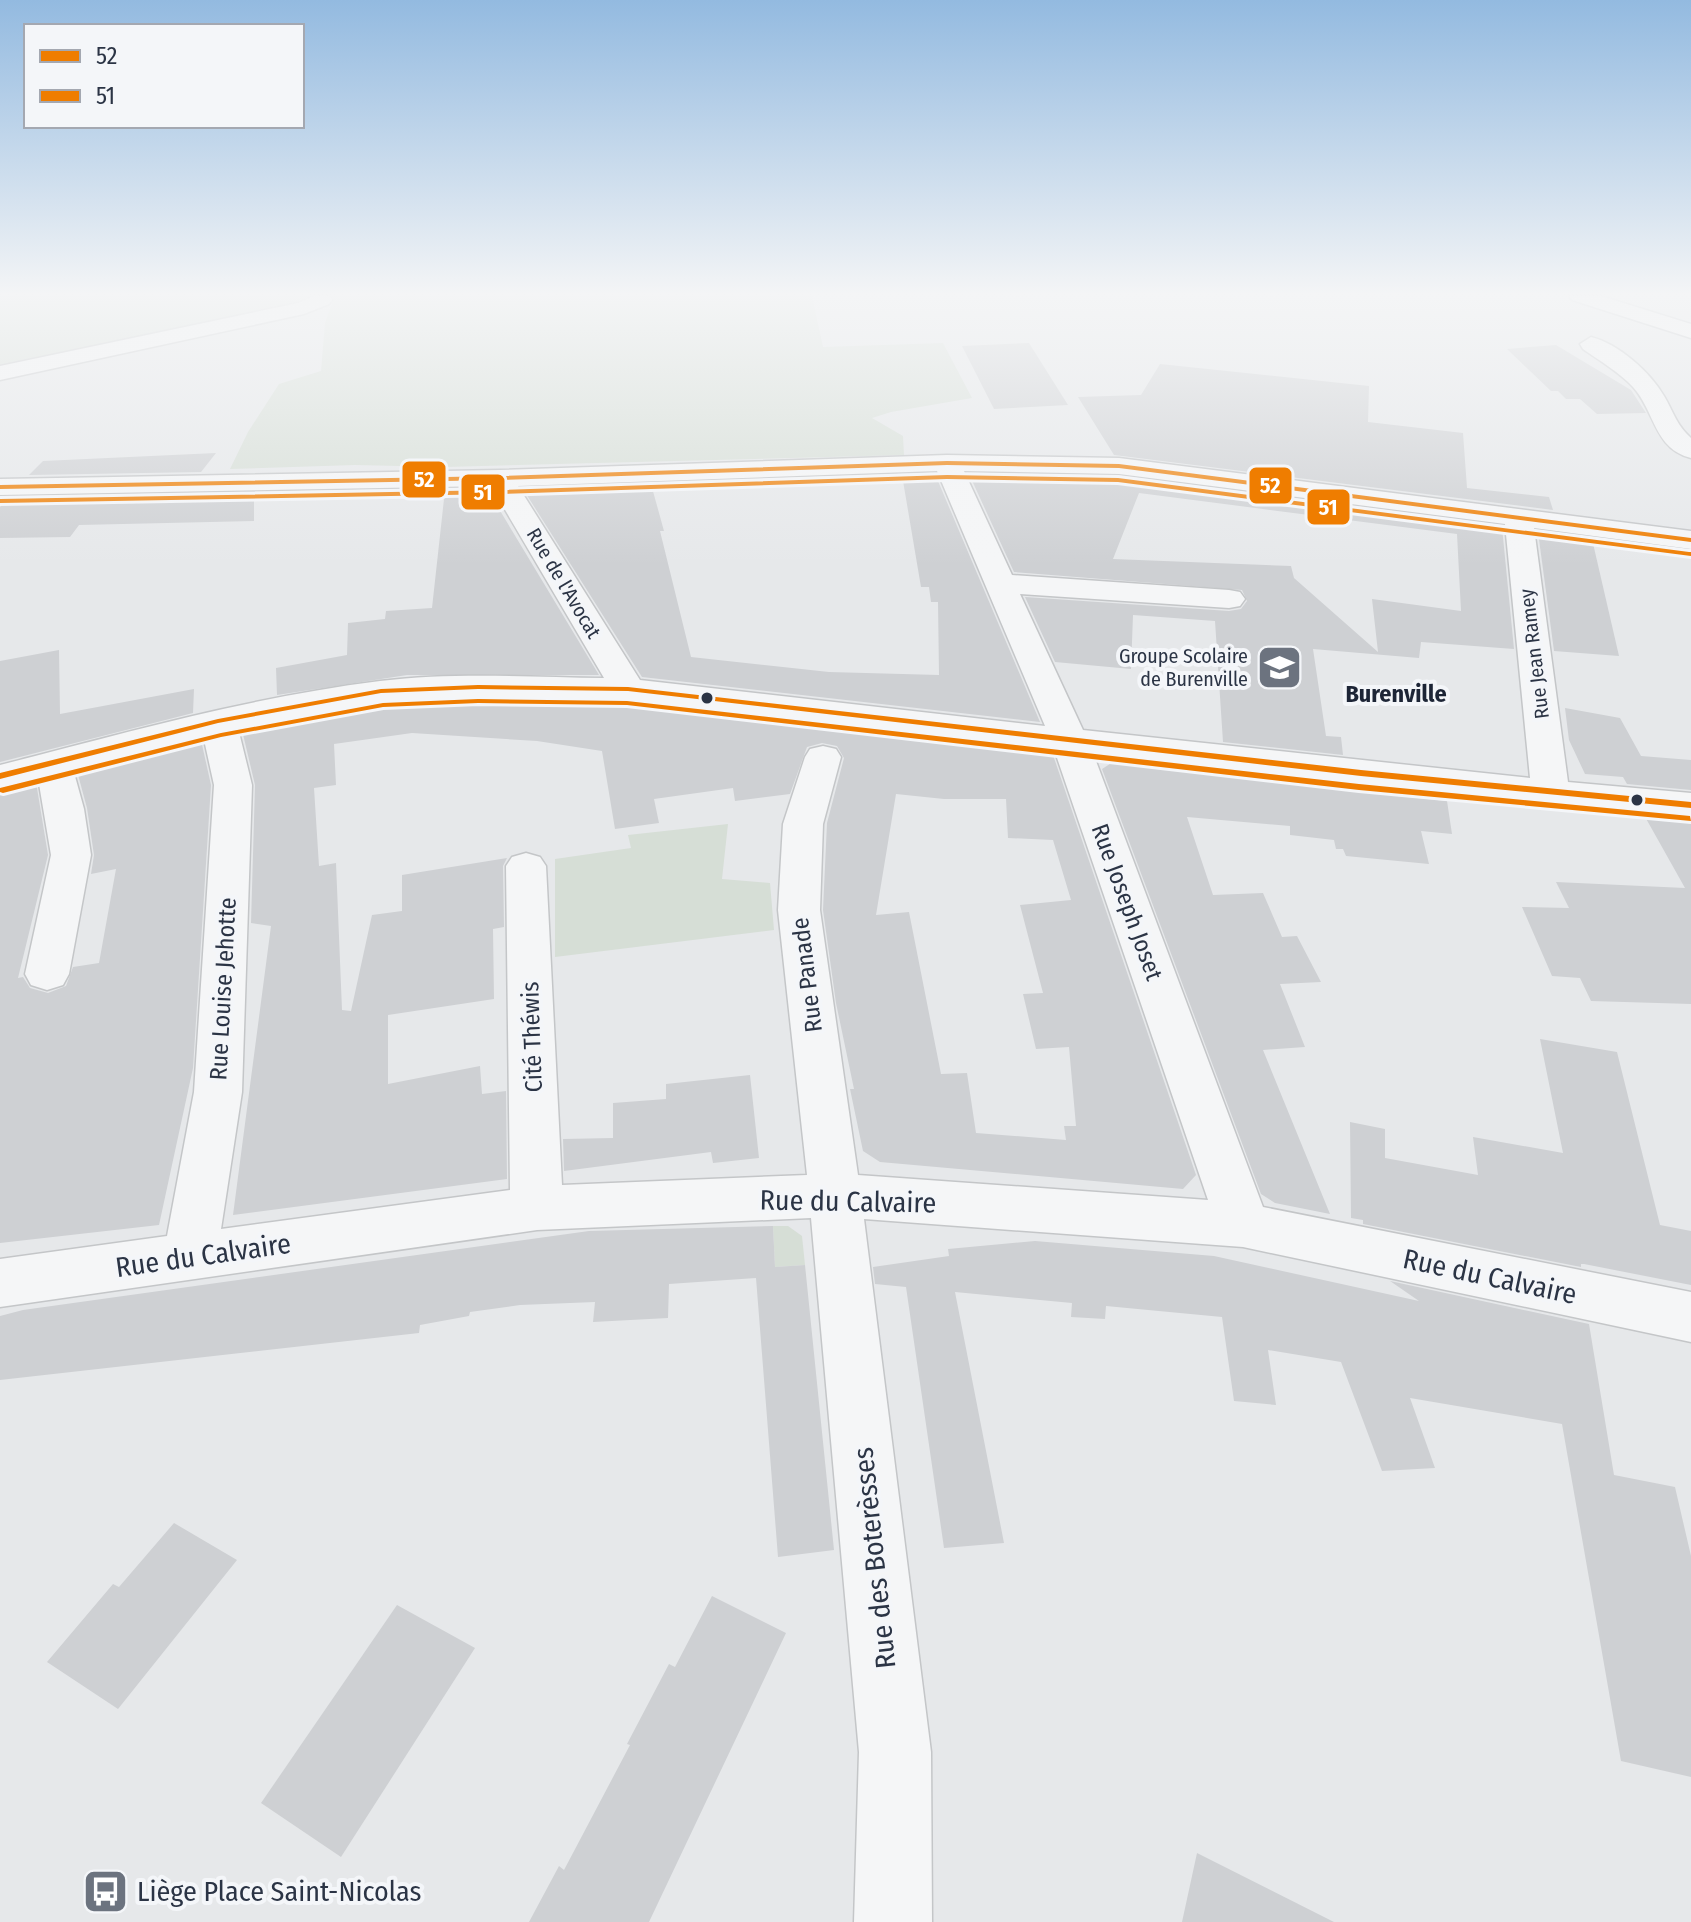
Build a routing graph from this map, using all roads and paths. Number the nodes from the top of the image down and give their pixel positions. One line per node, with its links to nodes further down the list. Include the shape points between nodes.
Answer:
1 (1645, 386): 2 (street, via 1666,430)
2 (1686, 445)
3 (947, 463): 4 (street); 6 (street, via 1119,466); 8 (street, Rue Joseph Joset)
4 (500, 478): 5 (street); 10 (street, Rue de l'Avocat)
5 (0, 487)
6 (1518, 517): 7 (street); 16 (street, Rue Jean Ramey)
7 (1691, 540)
8 (1000, 583): 9 (street); 12 (street, Rue Joseph Joset)
9 (1229, 599)
10 (628, 689): 11 (street, via 381,691); 12 (street)
11 (218, 721): 14 (street); 23 (street, Rue Louise Jehotte, via 233,785 219,1077)
12 (1070, 741): 16 (street); 22 (street, Rue Joseph Joset)
13 (823, 757): 20 (street, Rue Panade, via 803,824 799,910)
14 (53, 763): 15 (street); 19 (street, via 71,855)
15 (0, 776)
16 (1550, 791): 17 (street)
17 (1691, 805)
18 (526, 866): 21 (street, Cité Théwis)
19 (47, 974)
20 (835, 1195): 21 (street, Rue du Calvaire); 22 (street, Rue du Calvaire); 26 (street, Rue des Boterèsses, via 895,1752)
21 (537, 1208): 23 (street, Rue du Calvaire)
22 (1243, 1225): 25 (street, Rue du Calvaire)
23 (190, 1257): 24 (street, Rue du Calvaire)
24 (0, 1283)
25 (1691, 1317)
26 (893, 1922)

